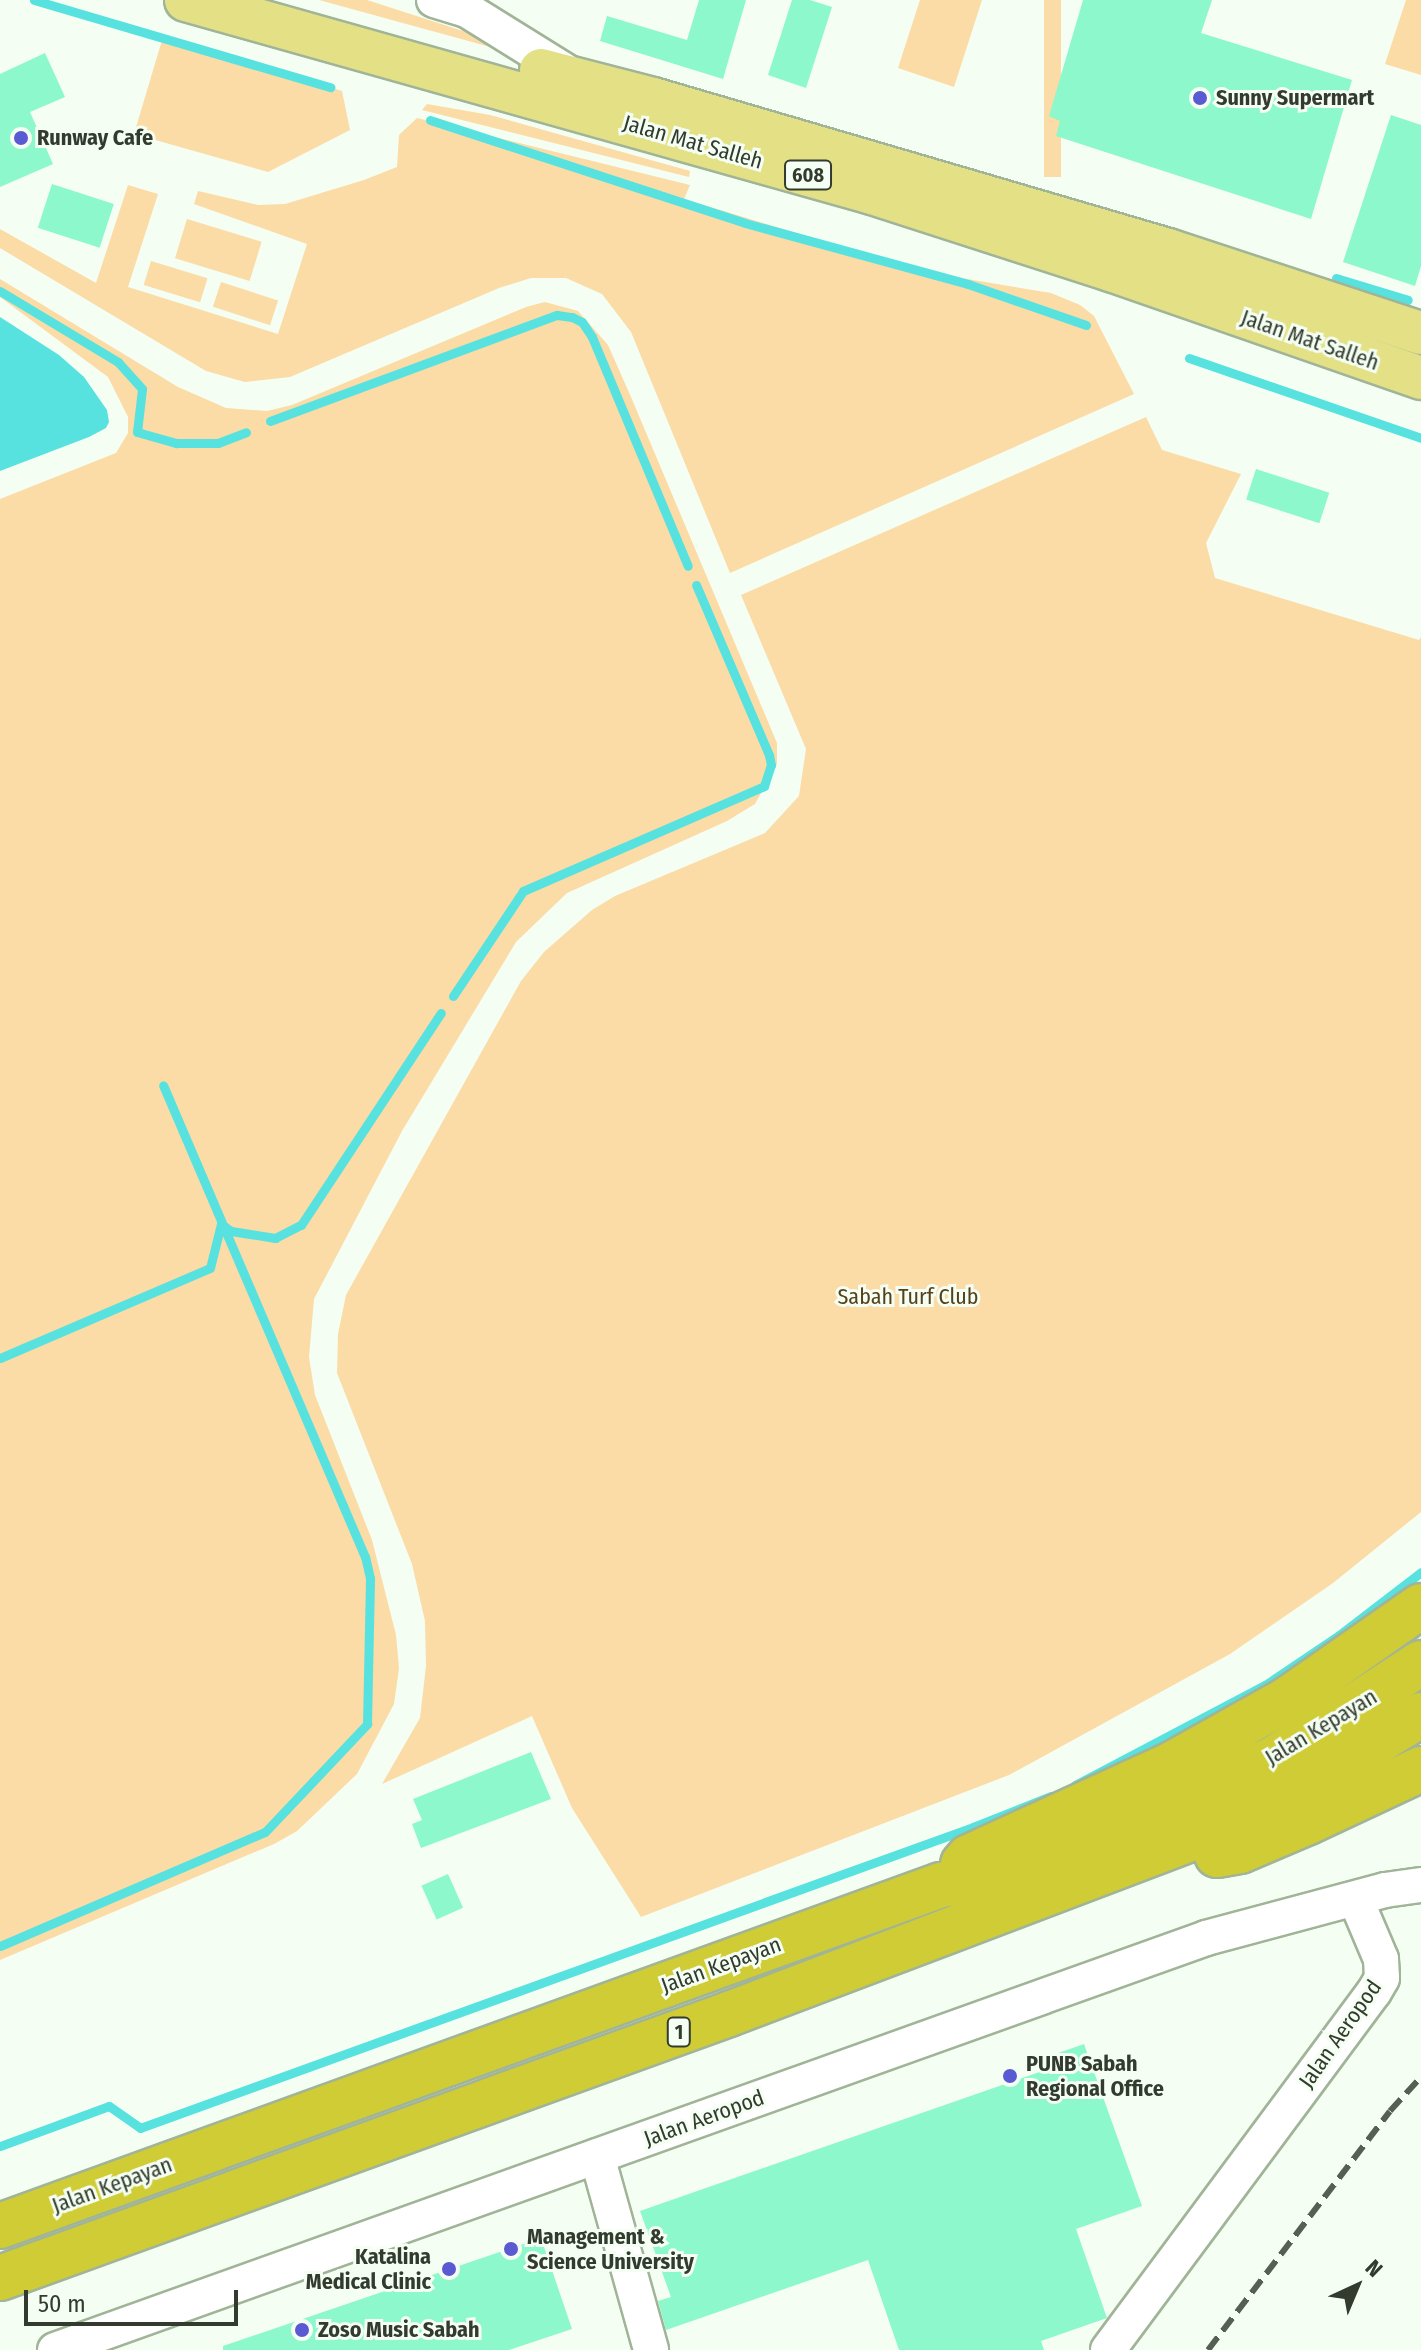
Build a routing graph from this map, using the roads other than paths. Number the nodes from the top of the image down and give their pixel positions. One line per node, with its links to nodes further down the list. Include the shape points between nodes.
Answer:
1 (186, 0): 7 (main road, Jalan Mat Salleh / 608, via 872,193)
2 (291, 0): 5 (main road, Jalan Mat Salleh / 608)
3 (434, 0): 4 (street)
4 (469, 5): 5 (street)
5 (578, 79): 6 (main road, Jalan Mat Salleh / 608, via 1168,250)
6 (1421, 333)
7 (1421, 378)
8 (1421, 1606): 13 (highway, via 1288,1699 1174,1763 969,1857)
9 (1421, 1663): 11 (highway, Jalan Kepayan / 1)
10 (1421, 1715): 11 (highway, Jalan Kepayan / 1)
11 (1335, 1743): 13 (highway, Jalan Kepayan / 1, via 1275,1758 1053,1856 984,1879); 15 (highway, Jalan Kepayan / 1, via 1291,1794 1227,1825)
12 (1421, 1769): 15 (highway, via 1240,1851)
13 (941, 1885): 18 (highway, Jalan Kepayan / 1)
14 (1421, 1885): 16 (street, Jalan Aeropod)
15 (1059, 1889): 19 (highway, Jalan Kepayan / 1)
16 (1356, 1900): 17 (street, Jalan Aeropod, via 1206,1938); 22 (street, Jalan Aeropod, via 1381,1959 1382,1978)
17 (597, 2156): 20 (street, Jalan Aeropod); 21 (street)
18 (0, 2226)
19 (0, 2278)
20 (55, 2350)
21 (651, 2350)
22 (1108, 2350)

